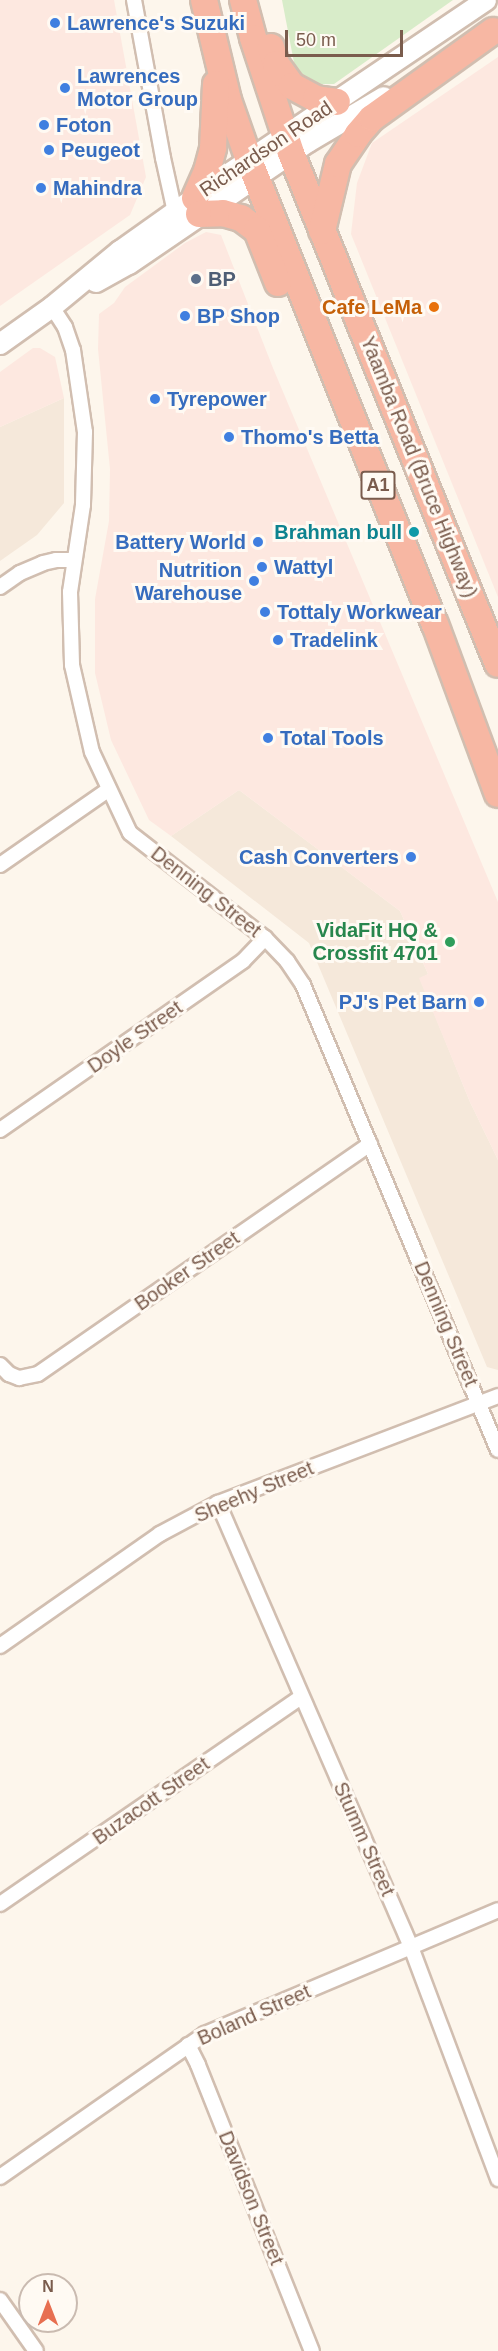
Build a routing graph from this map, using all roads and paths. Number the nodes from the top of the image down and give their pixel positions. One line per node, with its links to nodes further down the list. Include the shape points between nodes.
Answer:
1 (134, 0): 11 (street)
2 (204, 0): 7 (highway, A1)
3 (243, 0): 9 (highway, Yaamba Road (Bruce Highway) / A1)
4 (258, 0): 8 (highway, via 276,64 284,77 298,91)
5 (486, 0): 8 (main road, Richardson Road)
6 (496, 30): 9 (main road, Richardson Road); 12 (highway, via 372,118 358,134 338,164)
7 (216, 53): 10 (highway, A1); 11 (highway, via 215,132 207,171)
8 (337, 102): 9 (main road, Richardson Road)
9 (288, 144): 10 (main road, Richardson Road); 12 (highway, Yaamba Road (Bruce Highway) / A1)
10 (252, 168): 11 (main road, Richardson Road); 15 (highway, A1)
11 (188, 212): 13 (main road, Richardson Road, via 129,264); 15 (highway, via 223,213 241,218 257,230 306,346 327,380)
12 (322, 231): 18 (highway, Yaamba Road (Bruce Highway) / A1)
13 (52, 307): 14 (main road, Richardson Road); 16 (street, Denning Street, via 73,350 85,432 83,505)
14 (0, 344)
15 (336, 381): 20 (highway, A1, via 435,624)
16 (74, 560): 17 (street, via 43,563); 19 (street, Denning Street, via 70,592 72,665 84,726)
17 (0, 587)
18 (498, 664)
19 (108, 790): 21 (street); 22 (street, Denning Street, via 130,833)
20 (498, 794)
21 (0, 865)
22 (265, 938): 23 (street, Doyle Street, via 243,961); 24 (street, Denning Street, via 303,986)
23 (0, 1130)
24 (370, 1144): 25 (street, Booker Street, via 38,1374 19,1378); 27 (street, Denning Street)
25 (0, 1365)
26 (498, 1396): 27 (street, Sheehy Street)
27 (479, 1404): 28 (street, Denning Street); 29 (street, Sheehy Street)
28 (498, 1450)
29 (218, 1503): 30 (street, Sheehy Street, via 160,1534); 31 (street, Stumm Street)
30 (0, 1646)
31 (301, 1697): 32 (street, Buzacott Street); 34 (street, Stumm Street)
32 (0, 1904)
33 (498, 1910): 34 (street, Boland Street)
34 (411, 1947): 35 (street, Boland Street, via 205,2034); 37 (street, Stumm Street)
35 (188, 2045): 36 (street, Boland Street); 40 (street, Davidson Street)
36 (0, 2177)
37 (498, 2179)
38 (0, 2300): 39 (street)
39 (36, 2351)
40 (312, 2351)

